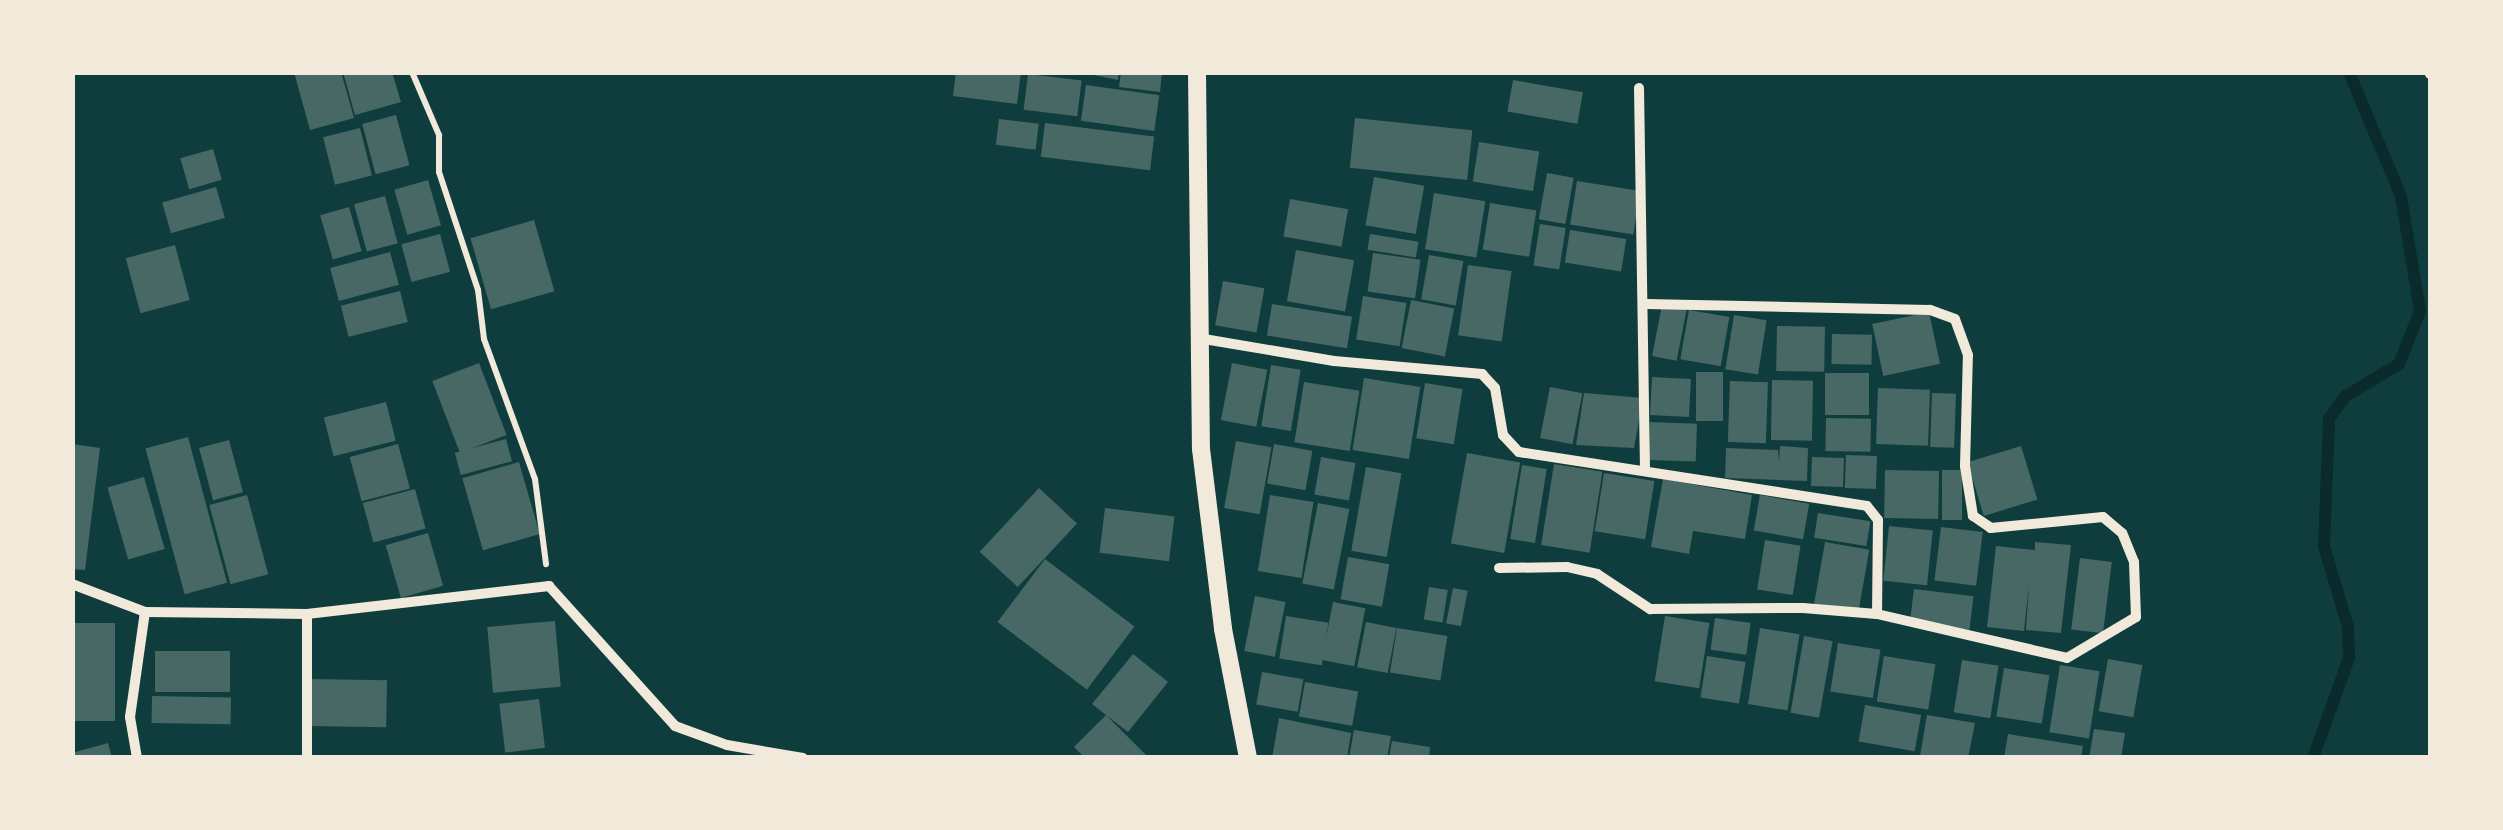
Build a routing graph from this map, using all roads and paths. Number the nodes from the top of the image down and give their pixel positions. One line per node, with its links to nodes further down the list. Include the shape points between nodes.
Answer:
1 (412, 72): 9 (path, via 439,135 439,172 478,290 484,339 535,479)
2 (1197, 72): 5 (street)
3 (1638, 88): 4 (street)
4 (1646, 304): 6 (street); 12 (street, via 1930,310 1955,319 1968,354 1965,466 1973,516 1990,528 2104,517 2122,533 2134,562 2136,617 2067,658)
5 (1198, 338): 6 (street, via 1334,361 1482,374 1495,388 1511,447); 16 (street, via 1213,564)
6 (1645, 469): 12 (street, via 1867,506 1878,520)
7 (1499, 568): 12 (street, via 1567,567 1597,574 1650,610)
8 (72, 584): 10 (street)
9 (548, 586): 11 (street); 15 (street, via 674,726 727,745)
10 (145, 612): 11 (street); 13 (street, via 130,717)
11 (306, 614): 14 (street)
12 (1877, 614)
13 (137, 758)
14 (307, 758)
15 (803, 758)
16 (1248, 758)

